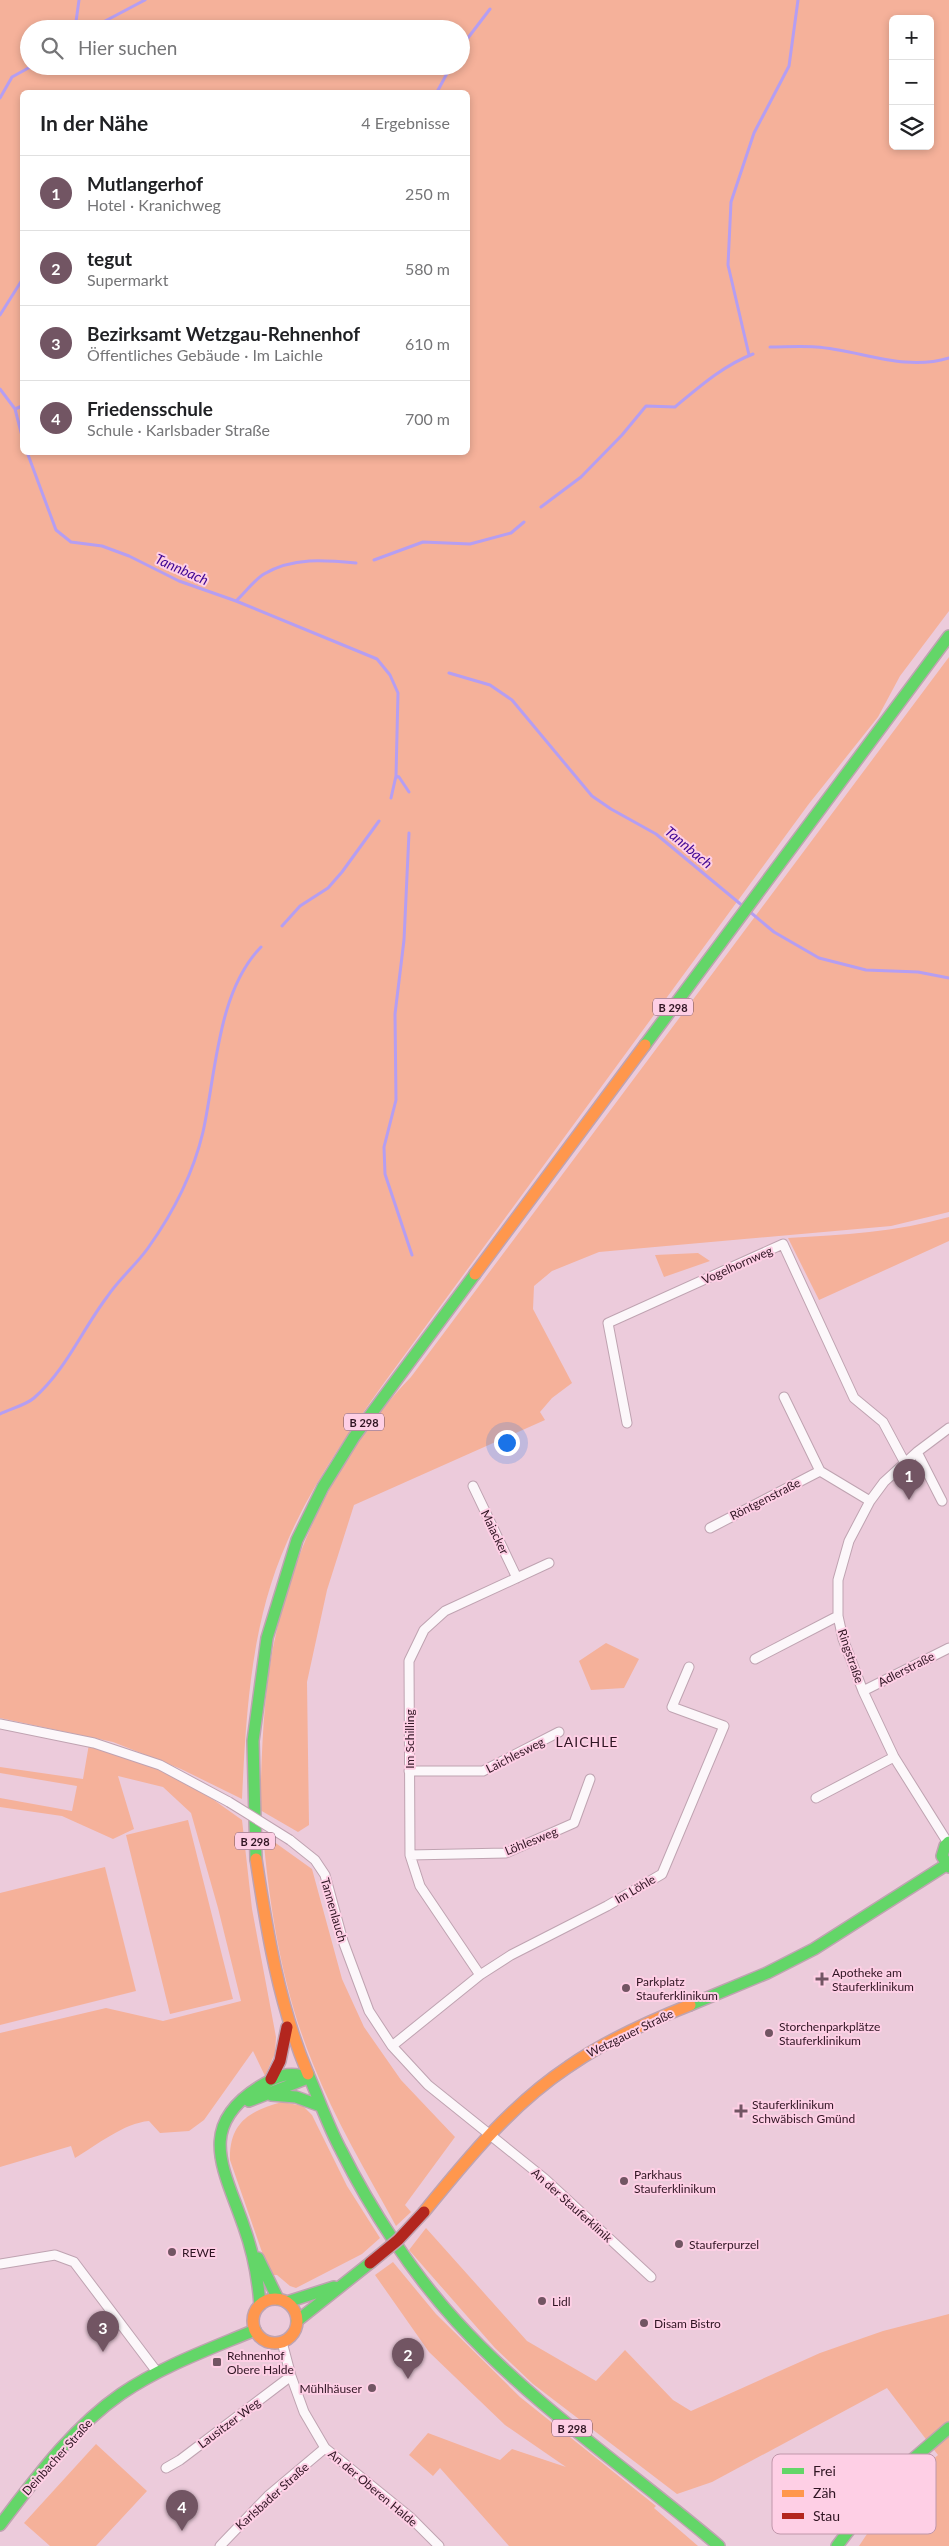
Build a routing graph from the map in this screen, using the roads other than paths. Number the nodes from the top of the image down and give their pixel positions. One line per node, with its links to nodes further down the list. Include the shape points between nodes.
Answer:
1 (949, 636): 29 (main road, B 298, via 418,1349 364,1423 316,1499 287,1565 268,1634 254,1736 254,1828 264,1925)
2 (784, 1397): 7 (street)
3 (627, 1424): 6 (street, Vogelhornweg, via 608,1323 783,1244 854,1398 883,1422)
4 (949, 1428): 5 (street, Ringstraße)
5 (917, 1452): 6 (street, Ringstraße); 10 (street)
6 (906, 1463): 9 (street, Ringstraße, via 884,1482)
7 (820, 1471): 9 (street); 11 (street, Röntgenstraße)
8 (473, 1486): 13 (street, Maiacker)
9 (870, 1501): 14 (street, Ringstraße, via 849,1541 840,1572)
10 (942, 1501)
11 (710, 1528)
12 (550, 1563): 13 (street, Im Schilling)
13 (517, 1578): 22 (street, Im Schilling, via 446,1611 424,1630 409,1661)
14 (838, 1616): 16 (street); 18 (street, Ringstraße, via 843,1640)
15 (949, 1648): 18 (street, Adlerstraße)
16 (755, 1659)
17 (689, 1667): 28 (street, Im Löhle, via 672,1707 724,1726 662,1874)
18 (863, 1691): 21 (street, Ringstraße)
19 (0, 1724): 30 (street, Tannenlauch, bridge, via 94,1743 160,1765 229,1802 290,1840 315,1860 325,1875 343,1941 369,2011)
20 (559, 1732): 22 (street, Laichlesweg, via 483,1771)
21 (894, 1757): 24 (street); 25 (street, Ringstraße)
22 (409, 1771): 26 (street, Im Schilling)
23 (590, 1779): 26 (street, Löhlesweg, via 574,1823 506,1853)
24 (816, 1798)
25 (949, 1843): 27 (main road, Wetzgauer Straße, via 943,1851)
26 (410, 1855): 28 (street, Im Schilling, via 420,1886)
27 (948, 1866): 36 (main road, Wetzgauer Straße, via 795,1960 596,2048 566,2067)
28 (480, 1975): 30 (street, Im Löhle)
29 (288, 2021): 31 (main road, B 298); 32 (main road, via 282,2054)
30 (392, 2046): 36 (street, Tannenlauch, via 428,2085)
31 (308, 2078): 32 (main road, via 290,2073); 33 (main road); 34 (main road, B 298)
32 (271, 2079): 35 (main road)
33 (260, 2096): 34 (main road, via 284,2095); 35 (main road)
34 (318, 2105): 56 (main road, B 298, via 377,2219 422,2282 456,2322 538,2401)
35 (234, 2108): 37 (main road, via 220,2132 220,2149)
36 (491, 2135): 39 (street, An der Stauferklinik, via 545,2179); 40 (main road, Wetzgauer Straße, bridge, via 398,2240)
37 (248, 2238): 41 (main road); 42 (main road)
38 (0, 2264): 46 (street, via 55,2255 74,2262)
39 (651, 2276)
40 (338, 2286): 41 (main road, Wetzgauer Straße); 43 (main road, Wetzgauer Straße)
41 (283, 2301): 42 (main road, Wetzgauer Straße, via 272,2299); 43 (main road, via 293,2307)
42 (260, 2305): 44 (main road, via 254,2315)
43 (297, 2321): 45 (main road, Wetzgauer Straße, via 293,2334)
44 (255, 2330): 45 (main road, via 263,2340); 46 (main road, Deinbacher Straße)
45 (282, 2342): 47 (street, An der Oberen Halde)
46 (157, 2372): 52 (main road, Deinbacher Straße, via 89,2420)
47 (291, 2376): 49 (street, An der Oberen Halde, via 304,2412); 51 (street, Lausitzer Weg)
48 (949, 2428): 50 (main road)
49 (325, 2448): 54 (street, Karlsbader Straße, via 268,2496); 55 (street, An der Oberen Halde, via 410,2517)
50 (916, 2454)
51 (166, 2468)
52 (0, 2525)
53 (846, 2534): 57 (main road)
54 (220, 2546)
55 (439, 2546)
56 (718, 2546)
57 (837, 2546)

